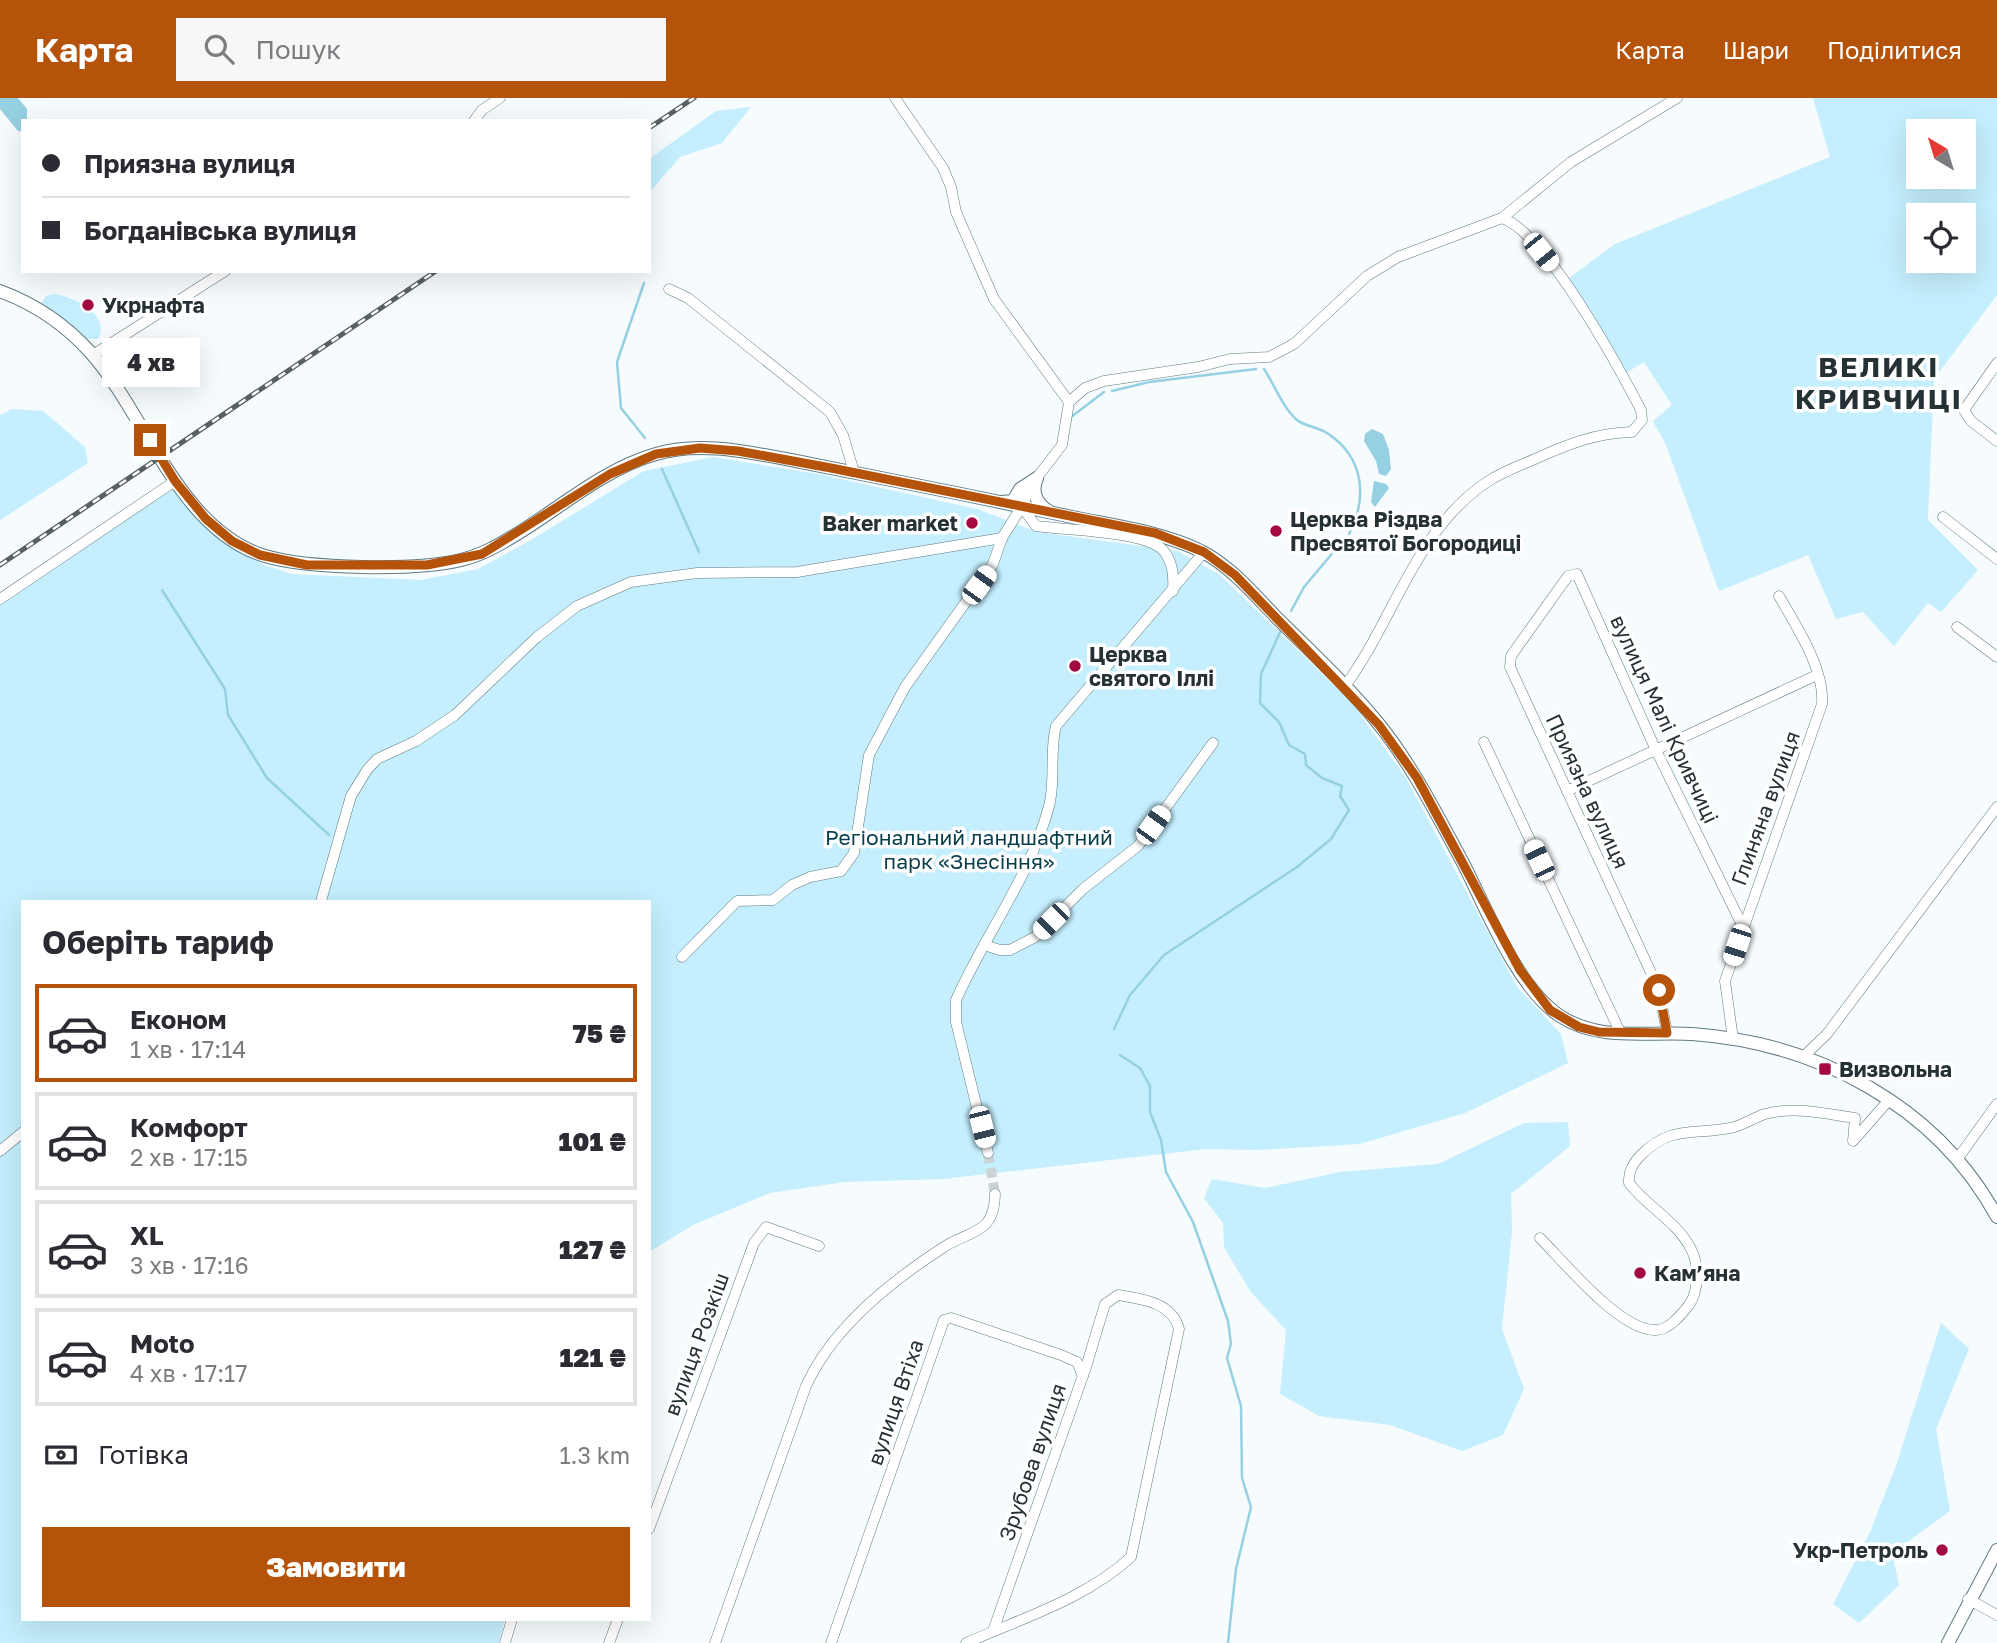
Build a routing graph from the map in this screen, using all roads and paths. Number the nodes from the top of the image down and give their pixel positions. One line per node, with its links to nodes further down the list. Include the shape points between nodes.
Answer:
1 (500, 98): 4 (street)
2 (895, 98): 11 (street, via 943,168 956,212 994,299)
3 (1677, 98): 5 (street, via 1571,162)
4 (475, 119)
5 (1502, 218): 11 (street, via 1398,257 1367,276 1294,344 1269,357 1230,359 1104,381 1085,388); 30 (street, via 1516,225 1562,281 1605,344 1642,420 1632,432 1586,437 1499,475 1468,497 1408,574 1362,663)
6 (222, 273): 9 (street)
7 (669, 289): 13 (street, via 688,298 830,412 843,435)
8 (0, 291): 9 (main road, via 52,317)
9 (93, 355): 15 (main road)
10 (1997, 363): 12 (street, via 1964,410)
11 (1069, 402): 14 (street, via 1062,445)
12 (1997, 442)
13 (854, 472): 15 (main road, via 738,451 700,448 656,454 610,474 482,554 427,565 307,565 260,555 232,541 206,519); 16 (main road)
14 (1037, 478): 16 (main road, via 1020,489 1013,501); 17 (street); 18 (main road, via 1037,499)
15 (175, 481): 26 (street)
16 (1001, 502): 17 (main road)
17 (1021, 506): 18 (main road); 20 (street); 24 (street, via 1036,526 1135,538 1157,545 1174,572)
18 (1050, 512): 21 (main road, via 1155,533)
19 (1943, 517): 22 (street)
20 (1002, 538): 36 (street, via 797,572 697,573 631,582 577,606 454,715 372,763 351,796); 39 (street, via 993,564 905,687 875,744 854,853 841,871 810,877 773,900 737,901)
21 (1204, 552): 24 (street); 30 (main road, via 1235,575)
22 (1997, 559)
23 (1568, 576): 33 (street, вулиця Малі Кривчиці, via 1577,574); 34 (street, Приязна вулиця, via 1511,656 1510,667)
24 (1173, 591): 38 (street, via 1056,726 1050,803 1038,840)
25 (1779, 596): 29 (street, Глиняна вулиця)
26 (0, 599)
27 (1957, 627): 28 (street)
28 (1997, 657)
29 (1817, 675): 33 (street); 37 (street, Глиняна вулиця, via 1822,704)
30 (1345, 686): 41 (main road, via 1417,778 1536,994 1550,1010 1579,1027)
31 (1484, 742): 41 (street)
32 (1213, 743): 38 (street, via 1138,846 1035,937 1010,950)
33 (1655, 748): 34 (street); 37 (street, вулиця Малі Кривчиці)
34 (1567, 791): 40 (street, Приязна вулиця, via 1659,990)
35 (1997, 807): 43 (street, via 1827,1034)
36 (321, 900)
37 (1743, 927): 42 (street, Глиняна вулиця, via 1725,981)
38 (984, 945): 48 (street, via 955,1009)
39 (681, 957)
40 (1667, 1033): 41 (main road); 42 (main road)
41 (1621, 1034)
42 (1732, 1039): 43 (main road)
43 (1805, 1055): 44 (main road)
44 (1889, 1100): 49 (main road); 52 (street, via 1853,1141 1855,1118 1801,1110 1766,1114 1732,1128 1677,1132 1639,1156 1631,1166 1629,1183 1679,1230 1693,1251 1698,1279 1691,1302 1665,1328 1653,1331 1632,1323 1600,1299)
45 (1997, 1104): 49 (street)
46 (21, 1134): 47 (street)
47 (0, 1151)
48 (988, 1153)
49 (1958, 1158): 51 (main road)
50 (995, 1194): 64 (street, via 994,1209 985,1224 900,1279 849,1325 821,1358 806,1386)
51 (1997, 1217)
52 (1540, 1238)
53 (819, 1246): 55 (street, вулиця Розкіш, via 766,1227 754,1242)
54 (1083, 1376): 61 (street, Зрубова вулиця); 61 (street, Зрубова вулиця, via 1105,1304 1118,1296 1162,1306 1177,1319 1179,1329 1131,1557 1102,1580); 65 (street, вулиця Втіха, via 1073,1360 951,1318 944,1320)
55 (651, 1524)
56 (1997, 1549): 57 (main road)
57 (1968, 1599): 58 (street); 67 (main road)
58 (1997, 1615)
59 (511, 1621): 62 (street)
60 (617, 1621): 63 (street)
61 (993, 1631): 66 (street)
62 (505, 1643)
63 (609, 1643)
64 (715, 1643)
65 (831, 1643)
66 (966, 1643)
67 (1948, 1643)

